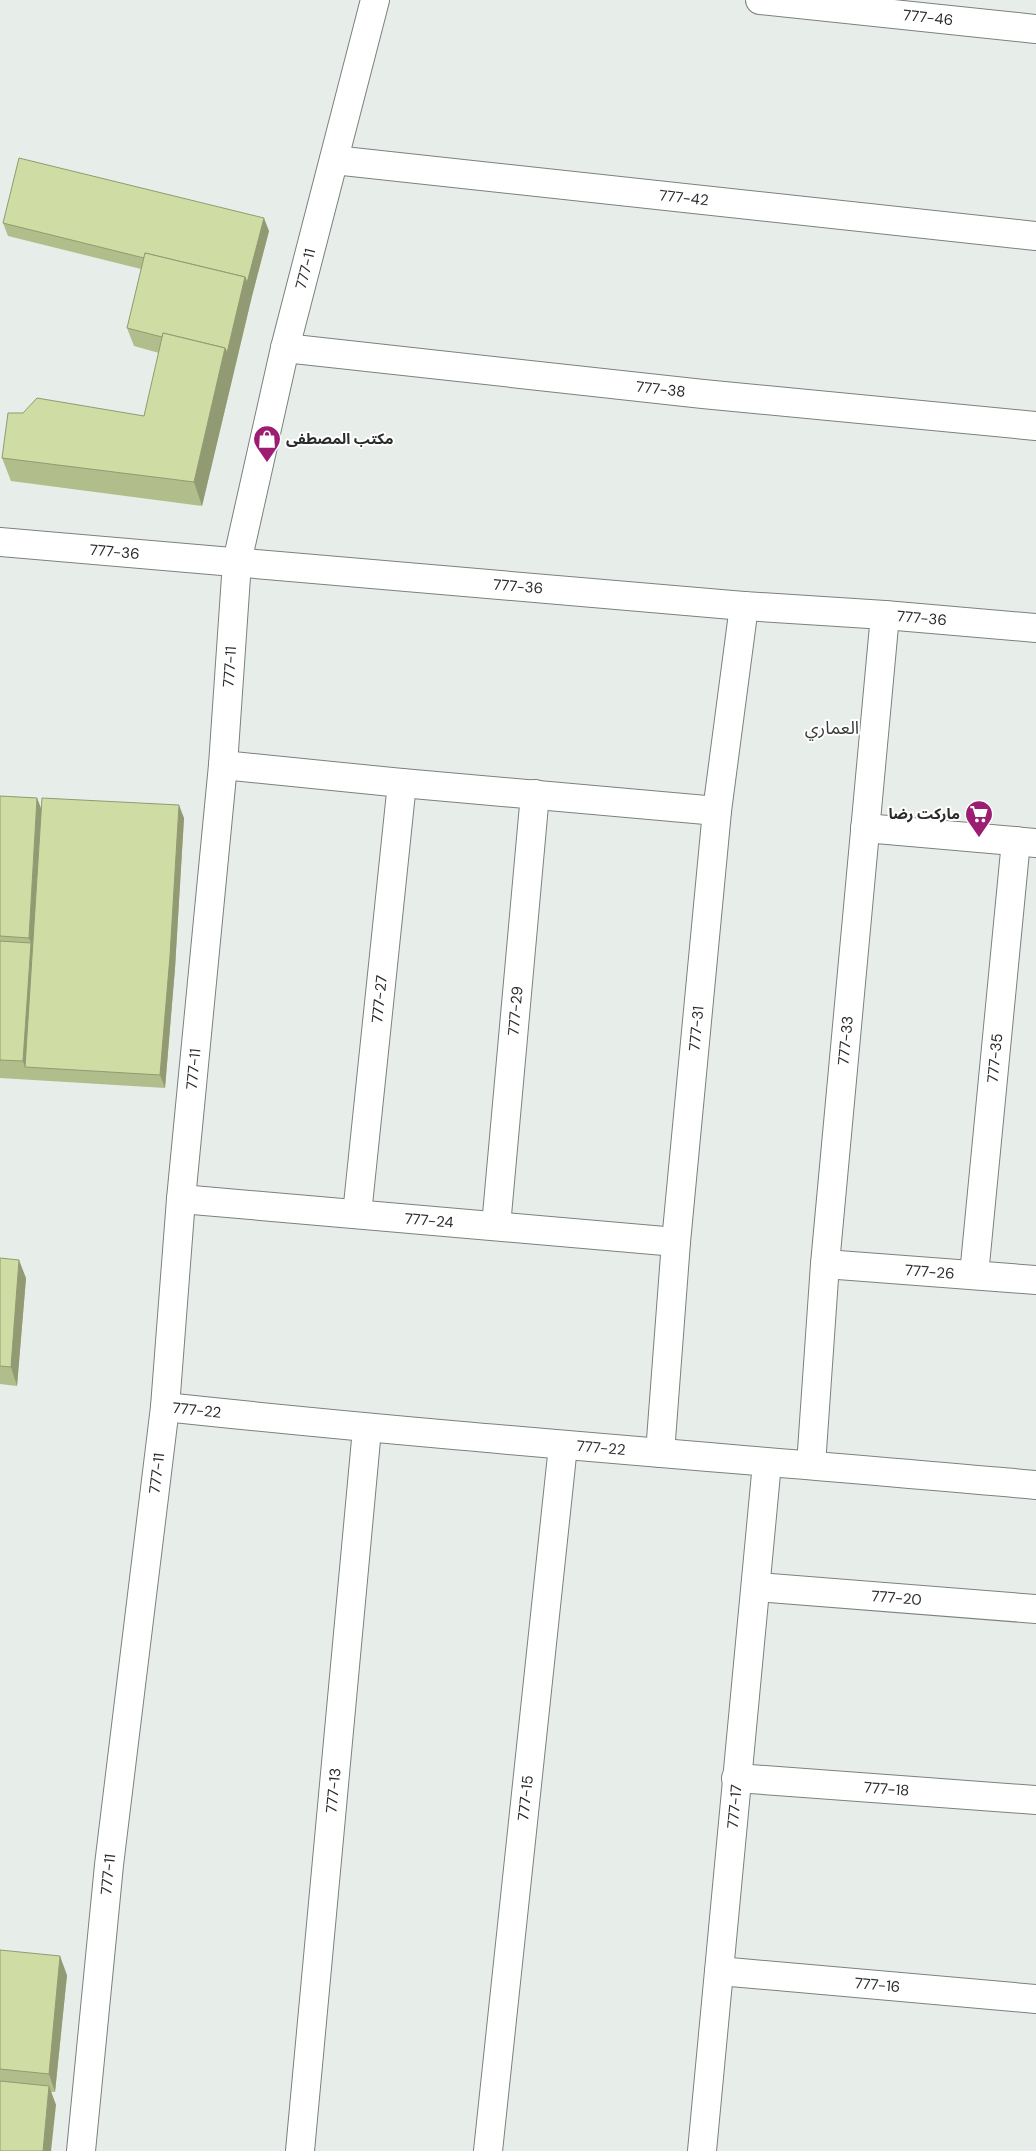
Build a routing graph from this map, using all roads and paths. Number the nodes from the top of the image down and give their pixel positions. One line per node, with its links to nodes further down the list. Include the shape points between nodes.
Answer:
1 (375, 0): 6 (street, 777-11)
2 (760, 0): 3 (street, 777-46)
3 (790, 2): 4 (street, 777-46)
4 (966, 11): 5 (street, 777-46)
5 (1036, 29)
6 (334, 160): 7 (street, 777-42); 8 (street, 777-11)
7 (1036, 236)
8 (285, 348): 9 (street, 777-38); 11 (street, 777-11)
9 (1036, 426)
10 (0, 542): 11 (street, 777-36)
11 (237, 562): 12 (street, 777-36); 15 (street, 777-11)
12 (744, 606): 13 (street, 777-36); 18 (street, 777-31)
13 (885, 615): 14 (street, 777-36); 19 (street, 777-33)
14 (1036, 628)
15 (223, 765): 16 (street); 21 (street, 777-11)
16 (402, 783): 17 (street); 22 (street, 777-27)
17 (535, 794): 18 (street); 23 (street, 777-29)
18 (717, 811): 24 (street, 777-31)
19 (865, 828): 20 (street); 25 (street, 777-33)
20 (1026, 842): 26 (street, 777-35)
21 (181, 1198): 22 (street, 777-24); 28 (street, 777-11)
22 (357, 1214): 23 (street, 777-24)
23 (496, 1226): 24 (street, 777-24)
24 (676, 1242): 31 (street, 777-31)
25 (824, 1264): 26 (street, 777-26); 33 (street, 777-33)
26 (974, 1275): 27 (street, 777-26)
27 (1036, 1280)
28 (165, 1408): 29 (street, 777-22); 41 (street, 777-11, via 110,1865)
29 (367, 1429): 30 (street, 777-22); 42 (street, 777-13)
30 (563, 1446): 31 (street, 777-22); 43 (street, 777-15)
31 (660, 1453): 32 (street, 777-22)
32 (768, 1463): 33 (street, 777-22); 35 (street, 777-17)
33 (811, 1465): 34 (street, 777-22)
34 (1036, 1485)
35 (757, 1587): 36 (street, 777-20); 37 (street, 777-17)
36 (1036, 1609)
37 (736, 1778): 38 (street, 777-18); 39 (street, 777-17)
38 (1036, 1800)
39 (719, 1971): 40 (street, 777-16); 44 (street, 777-17)
40 (1036, 1999)
41 (81, 2151)
42 (300, 2151)
43 (488, 2151)
44 (702, 2151)

